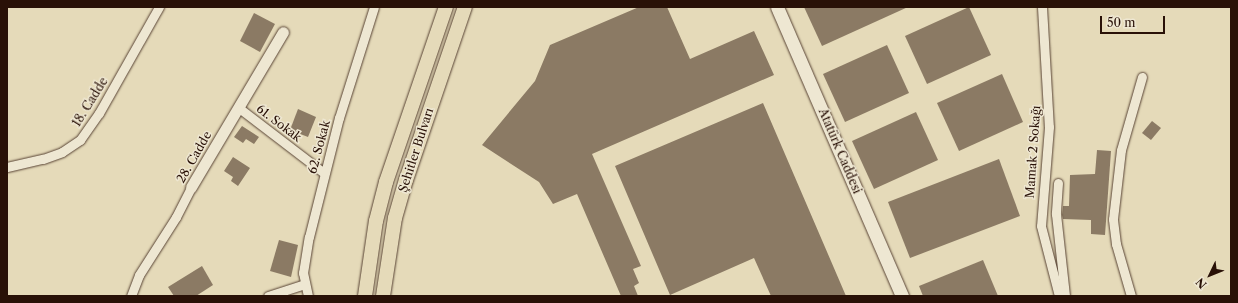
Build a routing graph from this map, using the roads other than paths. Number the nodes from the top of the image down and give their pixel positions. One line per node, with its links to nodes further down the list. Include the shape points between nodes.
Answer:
1 (159, 7): 10 (street, 18. Cadde, via 84,135 62,152)
2 (374, 7): 11 (street, 62. Sokak)
3 (446, 7): 18 (main road, Şehitler Bulvarı, via 386,182 376,221)
4 (464, 7): 19 (main road, Şehitler Bulvarı, via 395,218)
5 (777, 7): 20 (main road, Atatürk Caddesi)
6 (1042, 7): 21 (street, Mamak 2 Sokağı, via 1049,127 1041,226)
7 (284, 32): 9 (street, 28. Cadde)
8 (1142, 77): 23 (street, via 1121,150 1113,219 1116,244)
9 (239, 108): 11 (street, 61. Sokak); 13 (street, 28. Cadde)
10 (7, 167)
11 (324, 173): 14 (street, 62. Sokak, via 304,259)
12 (1058, 184): 22 (street, via 1056,214)
13 (191, 187): 15 (street, 28. Cadde, via 176,217 139,275)
14 (304, 284): 16 (street); 17 (street, 62. Sokak)
15 (131, 296)
16 (268, 296)
17 (308, 296)
18 (365, 296)
19 (383, 296)
20 (902, 296)
21 (1059, 296)
22 (1065, 296)
23 (1131, 296)

